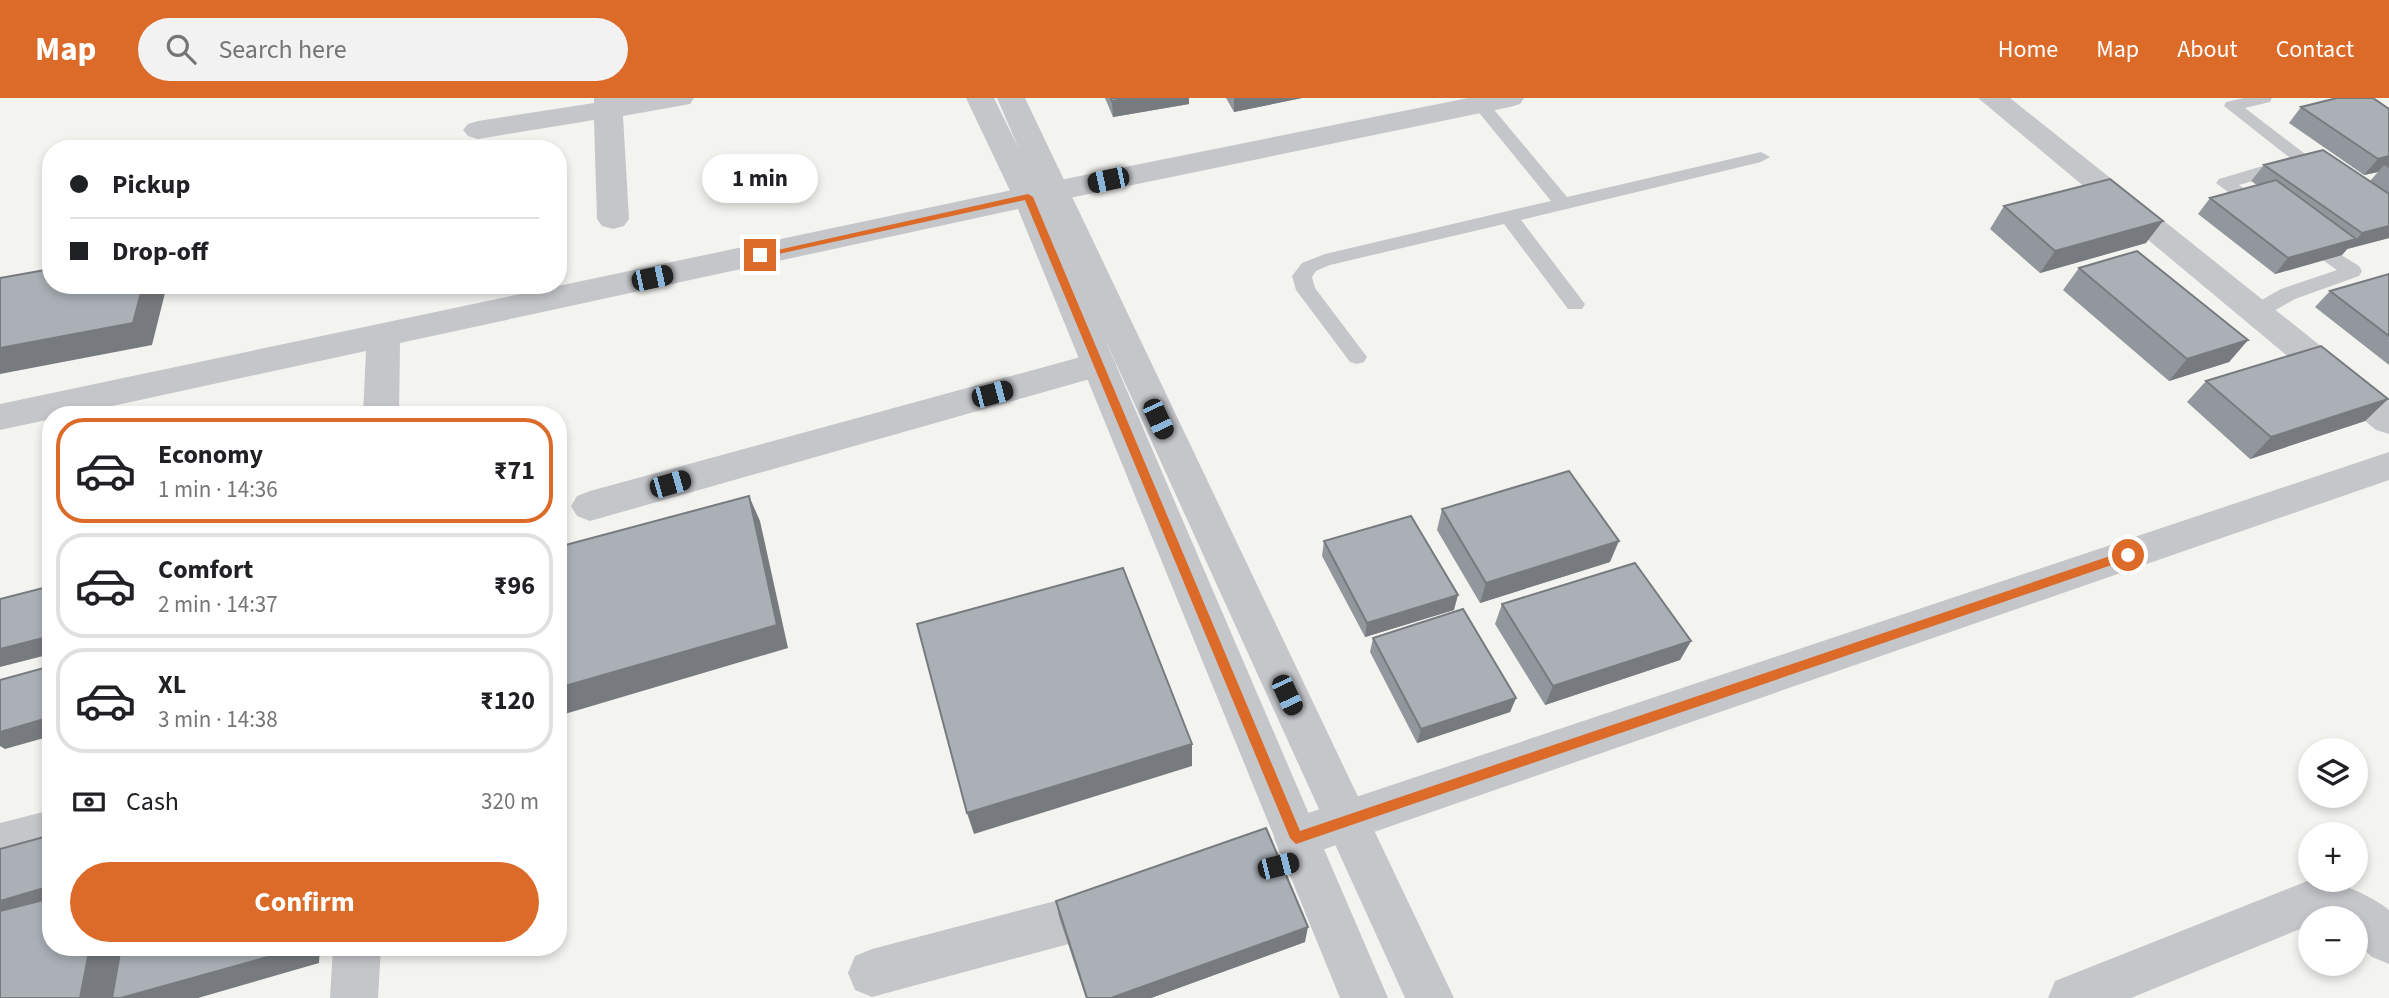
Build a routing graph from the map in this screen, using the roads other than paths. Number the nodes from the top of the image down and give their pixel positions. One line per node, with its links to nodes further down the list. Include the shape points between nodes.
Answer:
1 (680, 98): 7 (street)
2 (980, 98): 10 (street)
3 (1011, 98): 10 (street)
4 (1992, 98): 17 (street)
5 (2264, 98): 14 (lane, via 2232,106 2304,160 2225,183)
6 (1495, 101): 10 (street); 11 (lane)
7 (608, 104): 8 (street); 13 (street)
8 (478, 130)
9 (1760, 158): 11 (lane)
10 (1042, 194): 18 (street); 20 (street); 28 (street, via 1100,293)
11 (1563, 204): 12 (lane)
12 (1509, 216): 16 (lane); 19 (lane, via 1309,267 1302,276 1306,289)
13 (613, 219)
14 (2352, 271): 15 (lane); 17 (lane, via 2288,294)
15 (2371, 286)
16 (1575, 304)
17 (2259, 311): 25 (street)
18 (383, 336): 21 (street); 22 (street)
19 (1357, 357)
20 (1099, 365): 27 (street); 31 (street)
21 (52, 406)
22 (381, 406)
23 (42, 408): 24 (street)
24 (0, 417)
25 (2389, 421)
26 (2389, 466): 28 (street)
27 (590, 506)
28 (1345, 820): 31 (street); 38 (street)
29 (42, 833): 30 (street)
30 (0, 844)
31 (1288, 856): 37 (street)
32 (1156, 898): 35 (street)
33 (2389, 941): 39 (street, via 2337,904 2310,902)
34 (356, 956): 36 (street)
35 (872, 973)
36 (352, 998)
37 (1364, 998)
38 (1430, 998)
39 (2073, 998)

